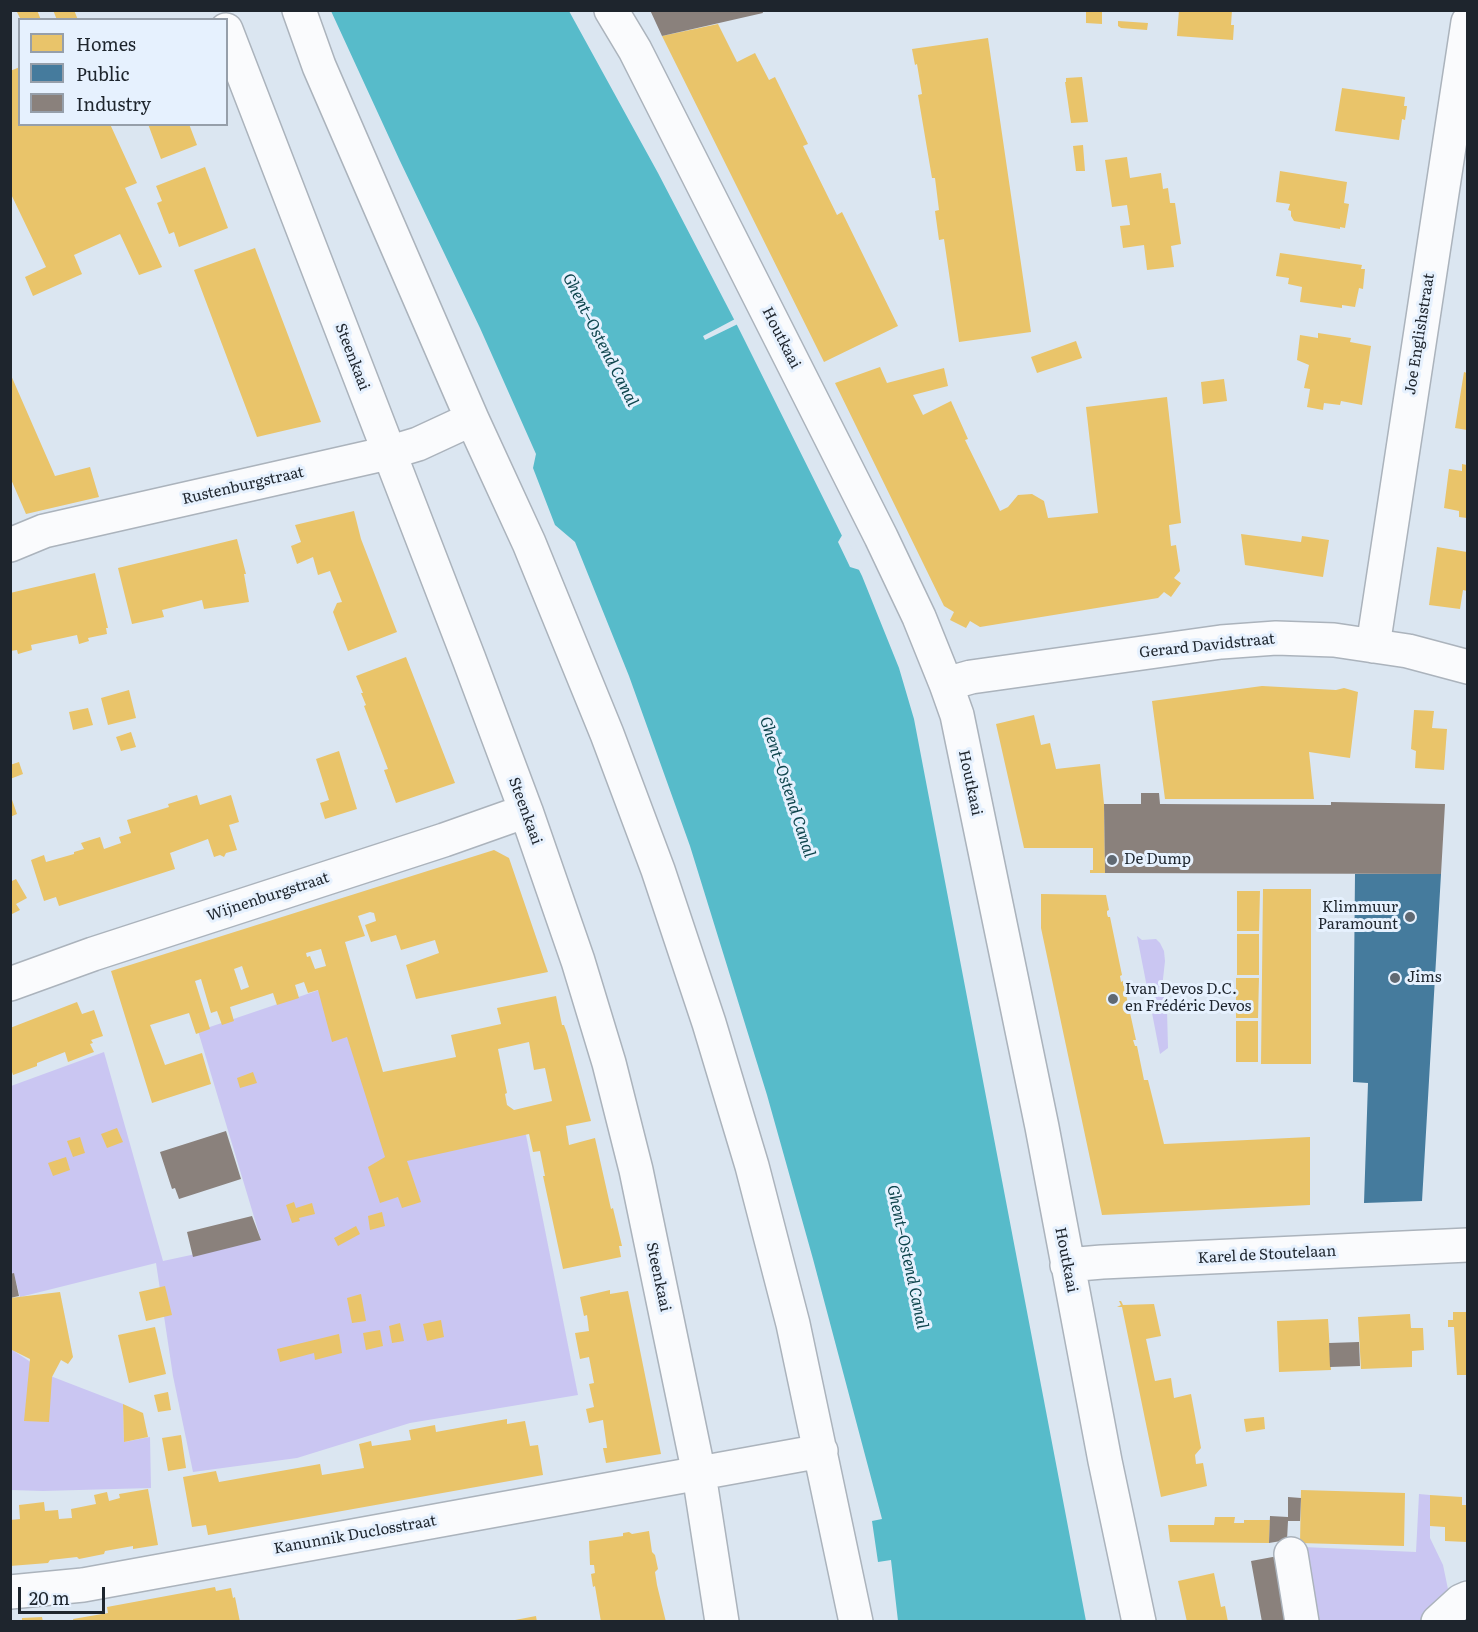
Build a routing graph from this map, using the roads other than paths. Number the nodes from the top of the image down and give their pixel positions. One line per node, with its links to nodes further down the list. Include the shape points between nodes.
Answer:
1 (281, 10): 6 (street)
2 (299, 10): 6 (street)
3 (611, 10): 12 (street, Houtkaai, via 881,537)
4 (1467, 22): 10 (street, Joe Englishstraat)
5 (228, 35): 8 (street, Steenkaai)
6 (319, 66): 7 (street)
7 (472, 419): 8 (street, Rustenburgstraat); 17 (street, via 529,543 658,870 752,1166)
8 (388, 453): 9 (street, Rustenburgstraat, via 44,531); 13 (street, Steenkaai)
9 (10, 545)
10 (1373, 646): 11 (street, Gerard Davidstraat); 12 (street, Gerard Davidstraat, via 1287,638 1221,642 971,677)
11 (1467, 667)
12 (946, 684): 16 (street, Houtkaai, via 957,715)
13 (525, 811): 14 (street, Wijnenburgstraat); 18 (street, Steenkaai, via 609,1063 638,1181)
14 (10, 984)
15 (1467, 1245): 16 (street, Karel de Stoutelaan)
16 (1067, 1266): 24 (street, Houtkaai)
17 (821, 1451): 18 (street, Kanunnik Duclosstraat); 23 (street)
18 (699, 1474): 20 (street, Kanunnik Duclosstraat, via 83,1585); 22 (street, Steenkaai)
19 (1291, 1554): 25 (street)
20 (10, 1592)
21 (1467, 1598): 26 (street)
22 (722, 1622)
23 (856, 1622)
24 (1139, 1622)
25 (1302, 1622)
26 (1438, 1622)

